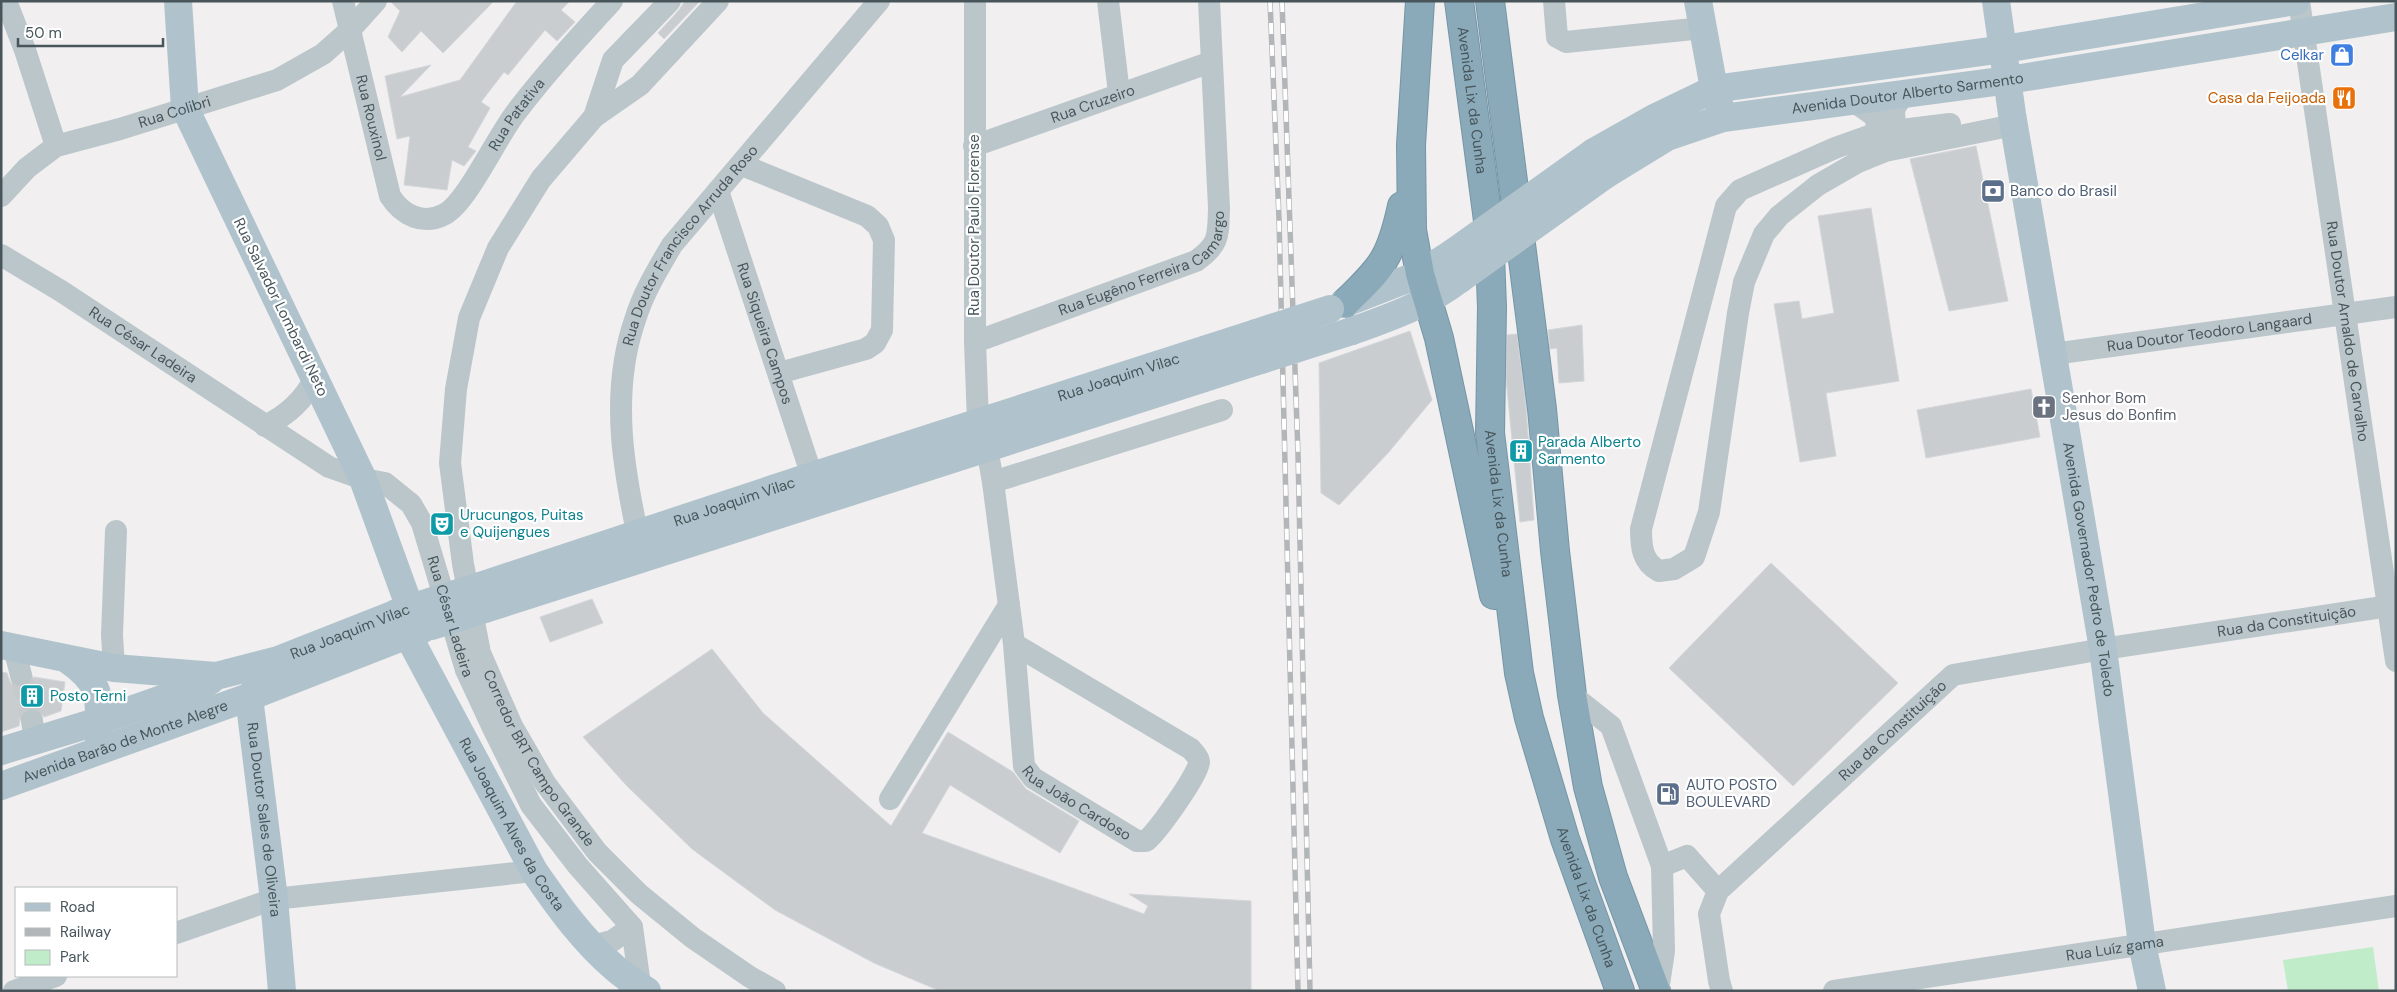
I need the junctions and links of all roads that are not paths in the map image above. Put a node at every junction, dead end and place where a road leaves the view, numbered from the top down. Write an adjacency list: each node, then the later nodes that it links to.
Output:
1 (6, 1): 36 (street)
2 (178, 1): 30 (main road, Rua Salvador Lombardi Neto)
3 (343, 1): 21 (street, Rua Rouxinol)
4 (376, 1): 21 (street, Rua Colibri)
5 (612, 1): 42 (street, Rua Patativa)
6 (670, 1): 31 (street, Corredor BRT Campo Grande)
7 (718, 1): 31 (street, Corredor BRT Campo Grande)
8 (879, 1): 39 (street, Rua Doutor Francisco Arruda Roso)
9 (975, 1): 37 (street, Rua Doutor Paulo Florense)
10 (1108, 1): 27 (street)
11 (1209, 1): 24 (street, Rua Eugêno Ferreira Camargo)
12 (1420, 1): 35 (highway)
13 (1459, 1): 74 (highway, Avenida Lix da Cunha)
14 (1490, 1): 77 (highway, Avenida Lix da Cunha)
15 (1554, 1): 20 (street)
16 (1698, 1): 20 (main road)
17 (1996, 1): 23 (main road, Avenida Governador Pedro de Toledo)
18 (2297, 1): 22 (street, Rua Doutor Arnaldo de Carvalho); 23 (main road, Avenida Doutor Alberto Sarmento)
19 (2396, 17): 22 (main road, Avenida Doutor Alberto Sarmento)
20 (1703, 28): 26 (main road)
21 (350, 30): 30 (street, Rua Colibri); 42 (street, Rua Rouxinol)
22 (2304, 32): 25 (main road, Avenida Doutor Alberto Sarmento); 50 (street, Rua Doutor Arnaldo de Carvalho)
23 (2004, 49): 25 (main road, Avenida Governador Pedro de Toledo); 26 (main road, Avenida Doutor Alberto Sarmento)
24 (1211, 62): 27 (street, Rua Cruzeiro); 51 (street, Rua Eugêno Ferreira Camargo)
25 (2009, 80): 28 (main road, Avenida Doutor Alberto Sarmento); 33 (main road, Avenida Governador Pedro de Toledo)
26 (1714, 89): 32 (main road); 38 (main road, Avenida Doutor Alberto Sarmento)
27 (1119, 93): 37 (street, Rua Cruzeiro)
28 (1903, 95): 29 (main road, Avenida Doutor Alberto Sarmento); 34 (street)
29 (1853, 101): 32 (main road, Avenida Doutor Alberto Sarmento); 34 (street)
30 (185, 108): 36 (street, Rua Colibri); 54 (main road, Rua Salvador Lombardi Neto)
31 (594, 117): 97 (street, Corredor BRT Campo Grande)
32 (1723, 118): 38 (main road, Avenida Doutor Alberto Sarmento)
33 (2013, 119): 34 (street); 52 (main road, Avenida Governador Pedro de Toledo)
34 (1886, 138): 34 (street)
35 (1411, 145): 45 (highway); 48 (highway)
36 (56, 146): 41 (street, Rua Colibri)
37 (974, 146): 51 (street, Rua Doutor Paulo Florense)
38 (1600, 163): 43 (main road, Avenida Doutor Alberto Sarmento, bridge); 46 (main road, Avenida Doutor Alberto Sarmento, bridge)
39 (742, 165): 40 (street, Rua Doutor Francisco Arruda Roso); 53 (street)
40 (718, 191): 53 (street, Rua Siqueira Campos); 63 (street, Rua Doutor Francisco Arruda Roso)
41 (1, 196)
42 (421, 218)
43 (1454, 252): 45 (main road, Rua Joaquim Vilac)
44 (1, 255): 57 (street, Rua César Ladeira)
45 (1420, 274): 47 (highway); 48 (main road, Rua Joaquim Vilac)
46 (1460, 279): 47 (main road, Rua Joaquim Vilac)
47 (1428, 300): 58 (main road, Rua Joaquim Vilac, bridge); 74 (highway)
48 (1338, 306): 56 (main road, Rua Joaquim Vilac, bridge)
49 (2396, 307): 50 (street, Rua Doutor Teodoro Langaard)
50 (2343, 315): 52 (street, Rua Doutor Teodoro Langaard); 65 (street, Rua Doutor Arnaldo de Carvalho)
51 (975, 342): 56 (street, Rua Doutor Paulo Florense)
52 (2052, 354): 69 (main road, Avenida Governador Pedro de Toledo)
53 (779, 373): 59 (street, Rua Siqueira Campos)
54 (315, 378): 57 (street); 60 (main road, Rua Salvador Lombardi Neto)
55 (1222, 410): 61 (street)
56 (978, 422): 58 (street, Rua Doutor Paulo Florense); 59 (main road, Rua Joaquim Vilac)
57 (265, 426): 60 (street, Rua César Ladeira)
58 (987, 448): 61 (street, Rua João Cardoso); 63 (main road, Rua Joaquim Vilac)
59 (812, 476): 63 (main road, Rua Joaquim Vilac)
60 (363, 479): 66 (main road, Rua Salvador Lombardi Neto); 89 (street, Rua César Ladeira)
61 (993, 482): 64 (street, Rua João Cardoso)
62 (116, 531): 73 (street)
63 (640, 546): 66 (main road, Rua Joaquim Vilac, bridge)
64 (1009, 605): 67 (street, Rua João Cardoso); 83 (street)
65 (2391, 605): 69 (street, Rua da Constituição); 72 (street, Rua Doutor Arnaldo de Carvalho)
66 (411, 620): 71 (main road, Rua Joaquim Vilac); 78 (main road, Rua Joaquim Vilac); 85 (main road, Rua Joaquim Alves da Costa)
67 (1014, 644): 67 (street, Rua João Cardoso)
68 (8, 646): 70 (main road, Rua Joaquim Vilac); 75 (street)
69 (2103, 648): 86 (street, Rua da Constituição); 91 (main road, Avenida Governador Pedro de Toledo)
70 (68, 660): 73 (main road, Rua Joaquim Vilac); 79 (main road)
71 (278, 660): 76 (main road, Rua Joaquim Vilac); 78 (main road)
72 (2396, 662)
73 (114, 668): 76 (main road, Rua Joaquim Vilac)
74 (1519, 673): 98 (highway, Avenida Lix da Cunha)
75 (22, 675)
76 (216, 676): 79 (main road, Avenida Barão de Monte Alegre)
77 (1572, 695): 84 (street); 99 (highway, Avenida Lix da Cunha)
78 (250, 697): 81 (main road, Avenida Barão de Monte Alegre); 87 (main road, Rua Doutor Sales de Oliveira)
79 (99, 721): 80 (main road, Avenida Barão de Monte Alegre); 81 (main road)
80 (1, 751)
81 (99, 751): 82 (main road, Avenida Barão de Monte Alegre)
82 (1, 786)
83 (890, 799)
84 (1662, 866): 86 (street); 99 (street)
85 (534, 871): 87 (street); 92 (main road, Rua Joaquim Alves da Costa)
86 (1718, 891): 100 (street, Rua da Constituição)
87 (274, 899): 90 (street); 96 (main road, Rua Doutor Sales de Oliveira)
88 (2396, 906): 91 (street, Rua Luíz gama)
89 (632, 927): 92 (street); 94 (street)
90 (178, 932)
91 (2142, 944): 101 (street, Rua Luíz gama); 102 (main road, Avenida Governador Pedro de Toledo)
92 (593, 946): 94 (main road, Rua Joaquim Alves da Costa)
93 (53, 977): 95 (street)
94 (639, 989)
95 (14, 991)
96 (282, 991)
97 (775, 991)
98 (1620, 991)
99 (1657, 991)
100 (1722, 991)
101 (1834, 991)
102 (2152, 991)

